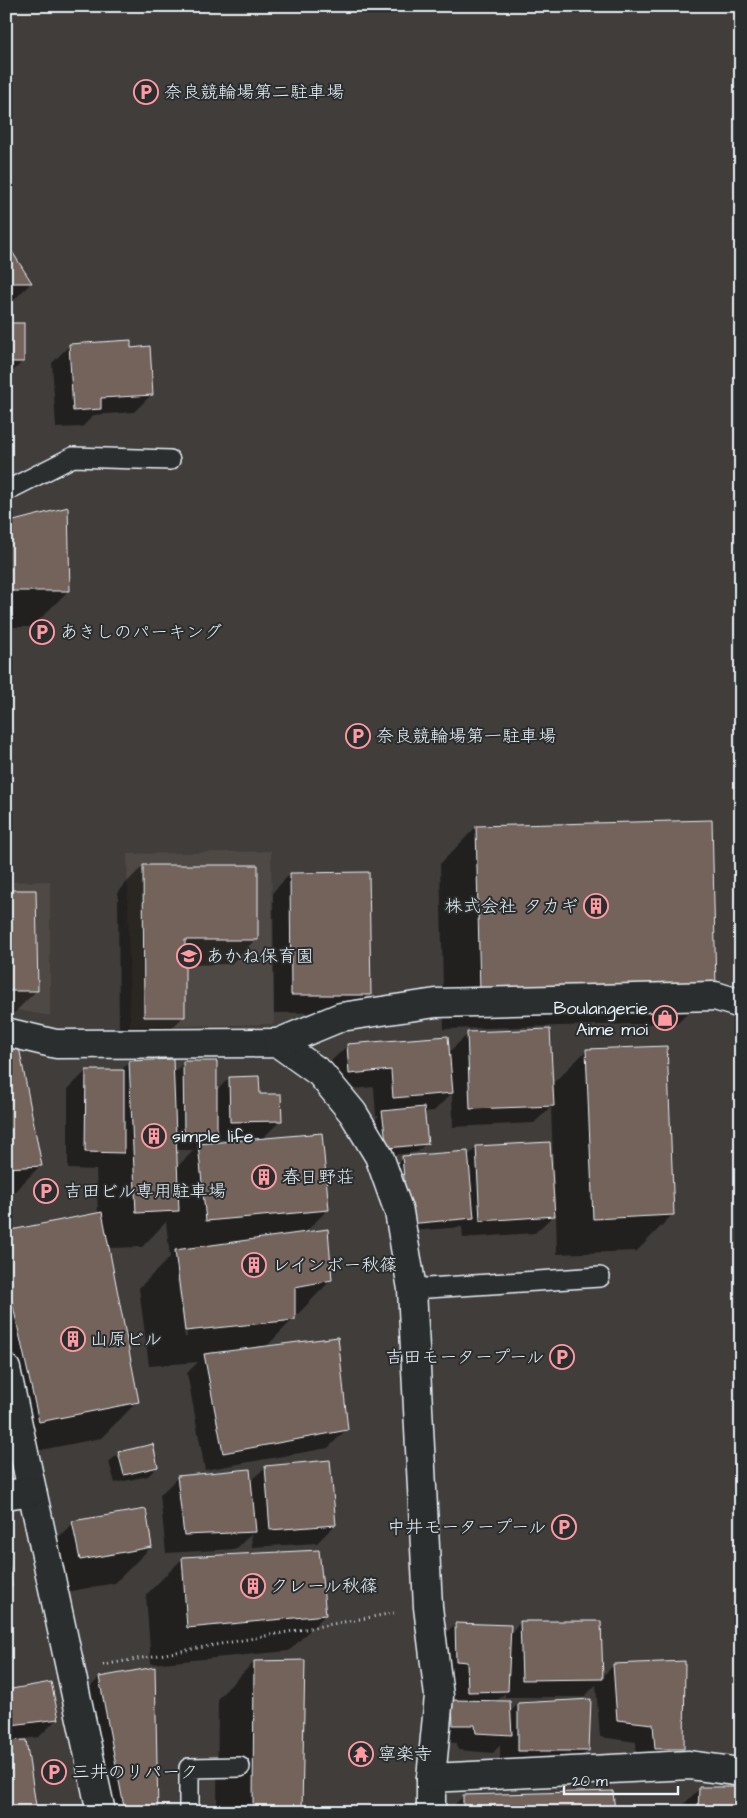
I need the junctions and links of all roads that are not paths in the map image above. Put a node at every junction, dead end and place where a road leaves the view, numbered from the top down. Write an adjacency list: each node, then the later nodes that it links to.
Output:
1 (170, 460): 2 (lane)
2 (6, 491)
3 (741, 1004): 5 (street)
4 (6, 1032): 5 (street)
5 (278, 1043): 7 (street)
6 (600, 1277): 7 (lane)
7 (412, 1288): 12 (street)
8 (6, 1369): 9 (street)
9 (19, 1493): 13 (street)
10 (240, 1767): 14 (lane)
11 (741, 1772): 12 (street)
12 (431, 1778): 15 (street)
13 (101, 1812)
14 (189, 1812)
15 (431, 1812)

